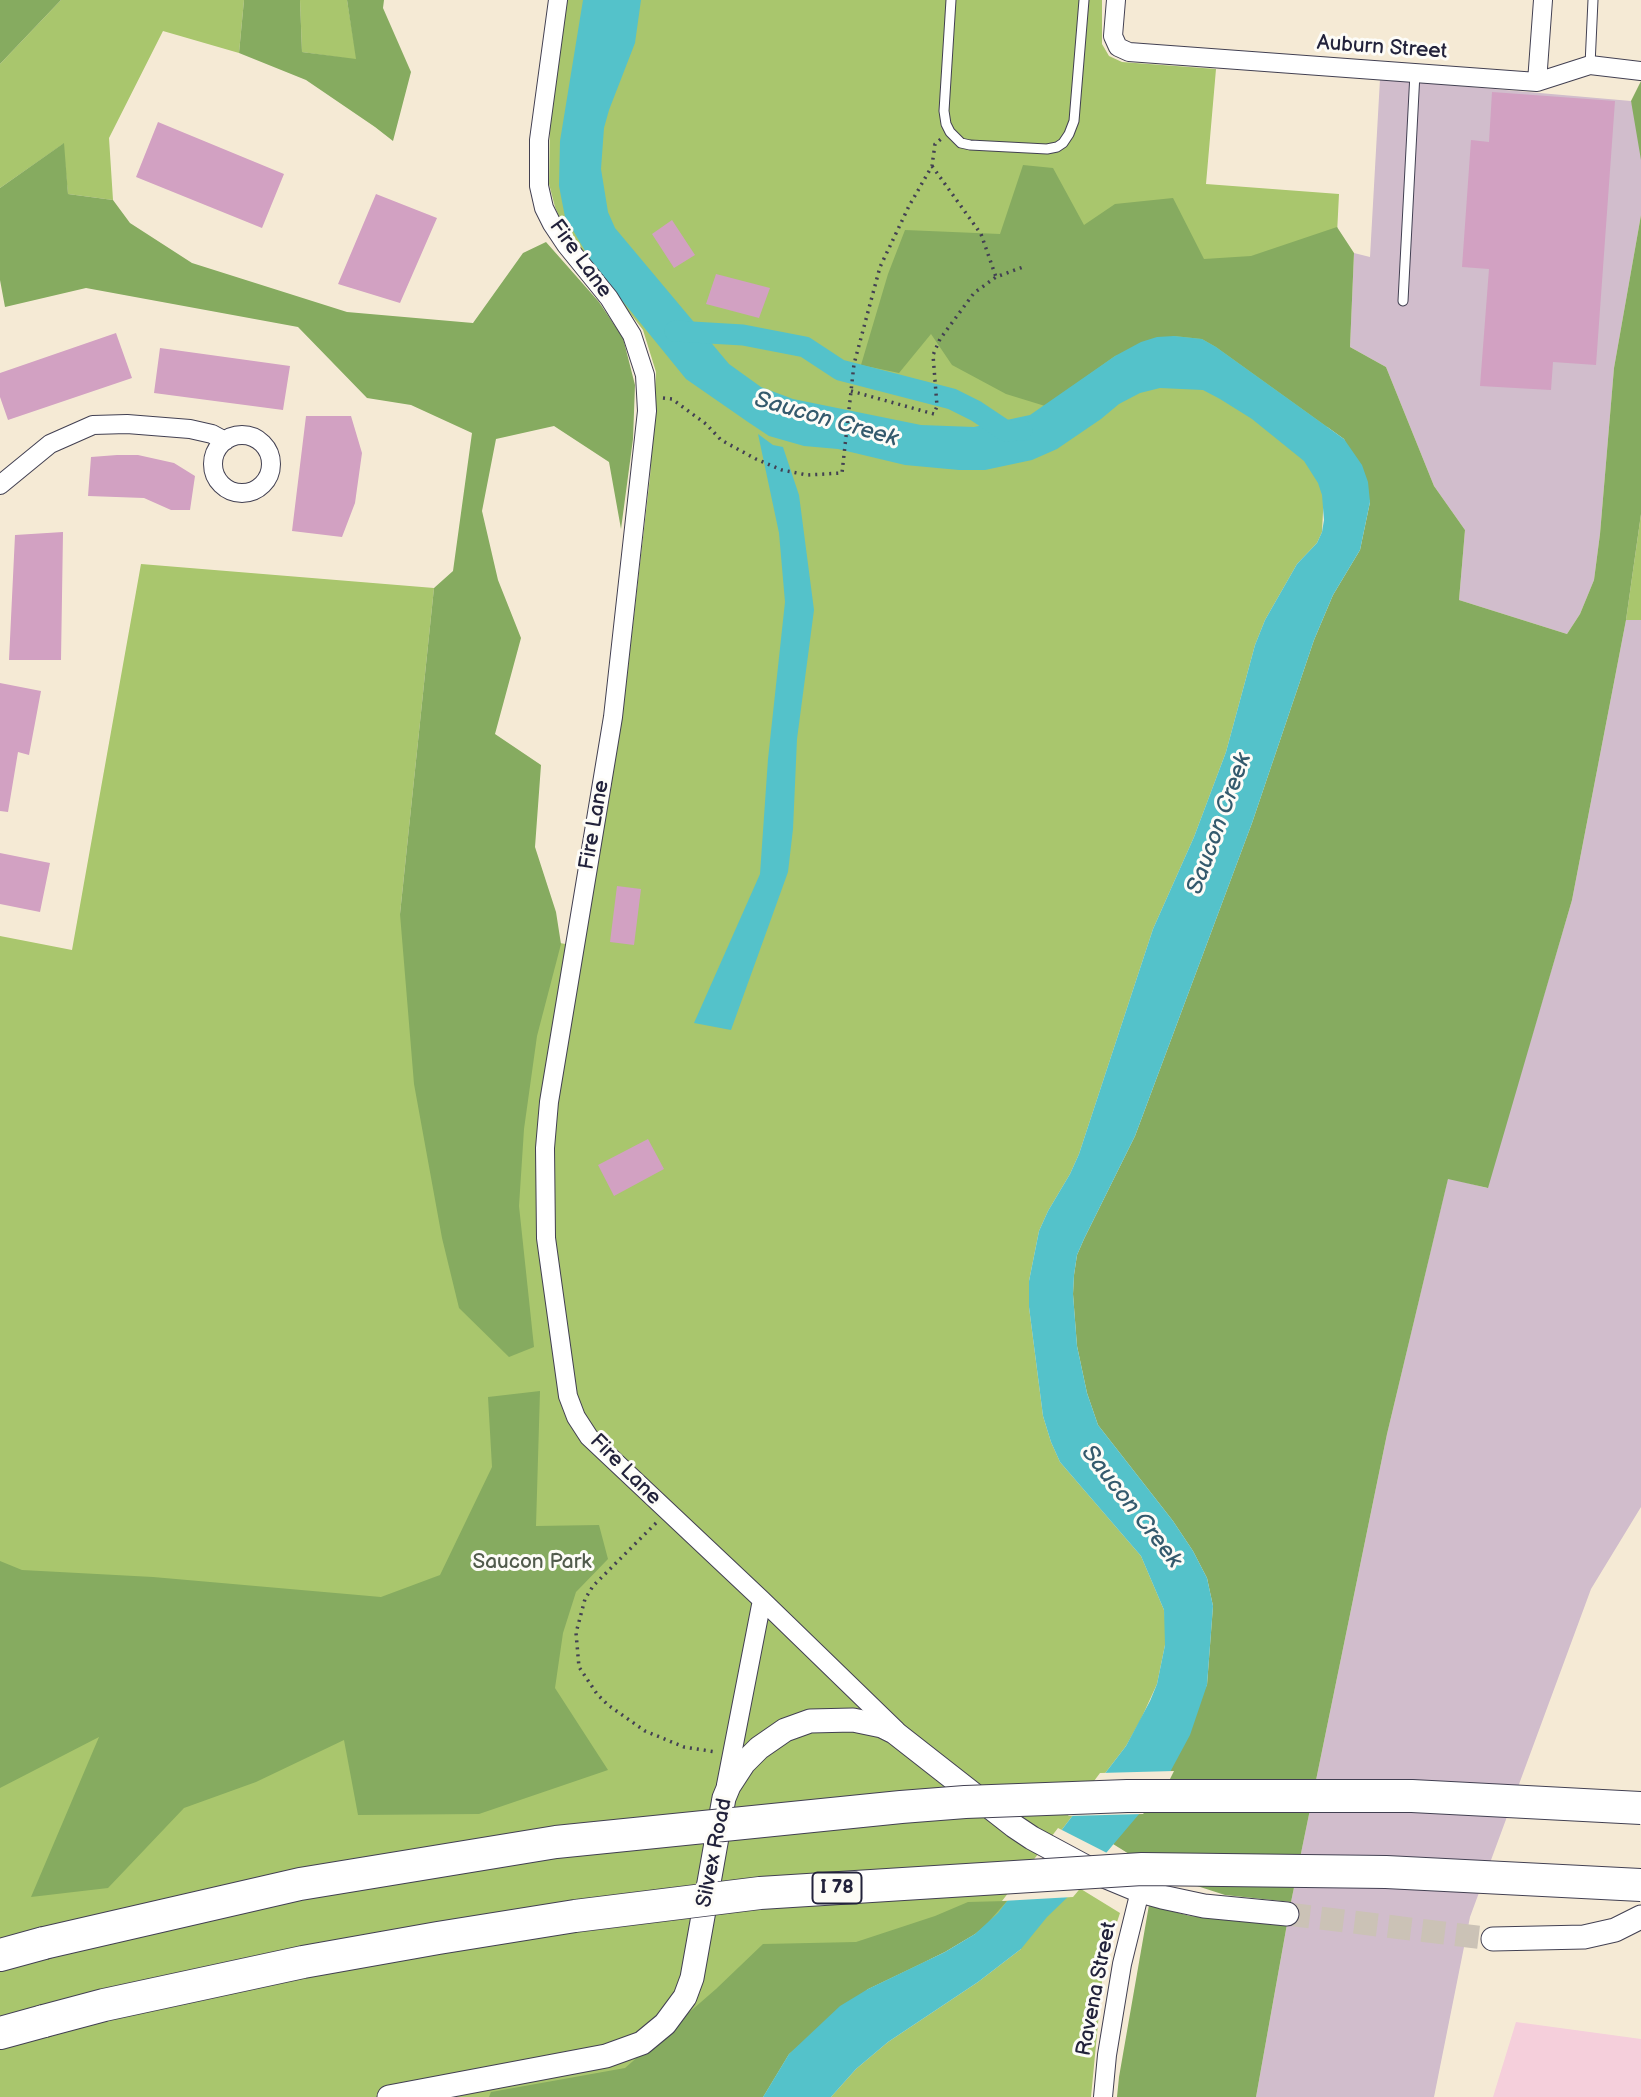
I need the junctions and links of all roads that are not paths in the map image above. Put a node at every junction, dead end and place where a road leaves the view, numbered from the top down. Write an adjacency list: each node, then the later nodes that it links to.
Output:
1 (558, 0): 14 (street, Fire Lane)
2 (951, 0): 3 (lane)
3 (1084, 0)
4 (1116, 0): 9 (street, Auburn Street)
5 (1543, 0): 10 (street)
6 (1593, 0): 7 (lane)
7 (1590, 65): 8 (street, Auburn Street); 10 (street, Auburn Street)
8 (1641, 71)
9 (1415, 73): 10 (street, Auburn Street); 11 (lane)
10 (1537, 82)
11 (1403, 301)
12 (225, 442): 13 (street)
13 (0, 485)
14 (762, 1600): 15 (street, Fire Lane); 16 (street)
15 (907, 1741): 16 (street, Silvex Road); 19 (street, Silvex Road)
16 (724, 1798): 25 (street, Silvex Road)
17 (1641, 1808): 23 (highway, bridge)
18 (1641, 1885): 24 (highway, I 78, bridge)
19 (1140, 1891): 20 (street); 26 (street, Ravena Street)
20 (1287, 1914)
21 (1641, 1917): 22 (street)
22 (1493, 1939)
23 (0, 1955)
24 (0, 2033)
25 (389, 2097)
26 (1103, 2097)

